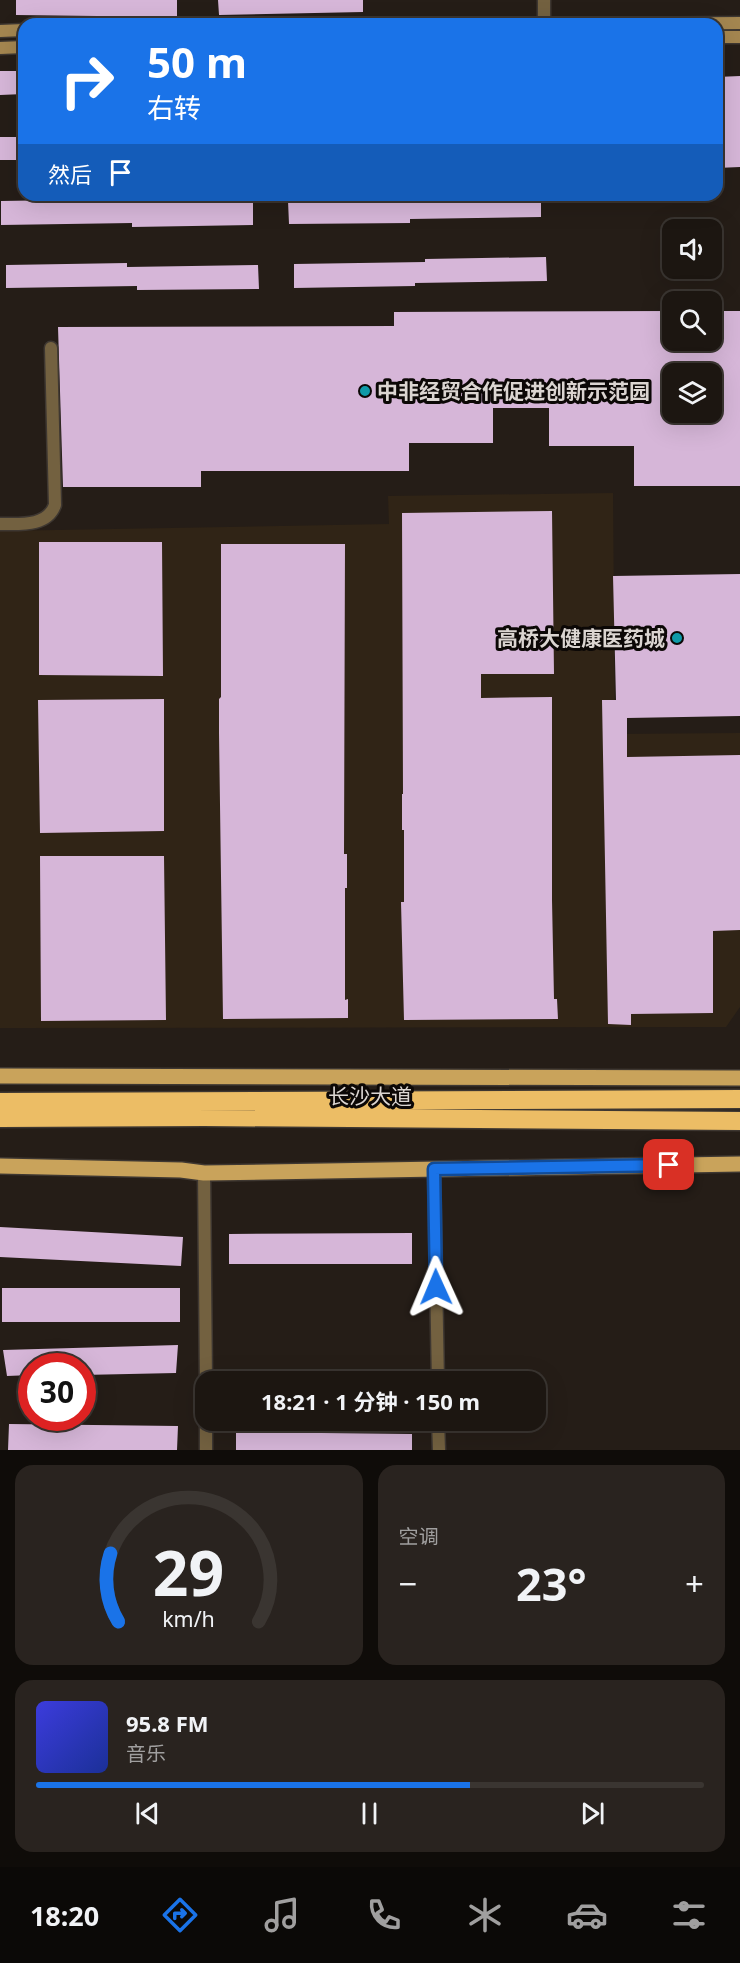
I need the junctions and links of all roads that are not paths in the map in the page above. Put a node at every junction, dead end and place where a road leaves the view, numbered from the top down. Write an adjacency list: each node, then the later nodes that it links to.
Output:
1 (543, 0): 2 (street)
2 (544, 18)
3 (723, 23): 4 (street)
4 (740, 23)
5 (18, 30): 6 (street)
6 (0, 31)
7 (723, 37): 8 (street)
8 (740, 37)
9 (18, 47): 10 (street)
10 (0, 48)
11 (51, 348): 12 (street)
12 (0, 524)
13 (0, 1076): 14 (main road)
14 (740, 1078)
15 (740, 1099): 16 (highway, 长沙大道)
16 (0, 1102)
17 (0, 1118): 18 (highway, 长沙大道)
18 (740, 1120)
19 (740, 1164): 21 (main road)
20 (0, 1166): 22 (main road)
21 (434, 1169): 22 (main road); 24 (street)
22 (204, 1173): 23 (street)
23 (206, 1371)
24 (438, 1371)
25 (206, 1431): 27 (street)
26 (438, 1431): 28 (street)
27 (206, 1450)
28 (439, 1450)

